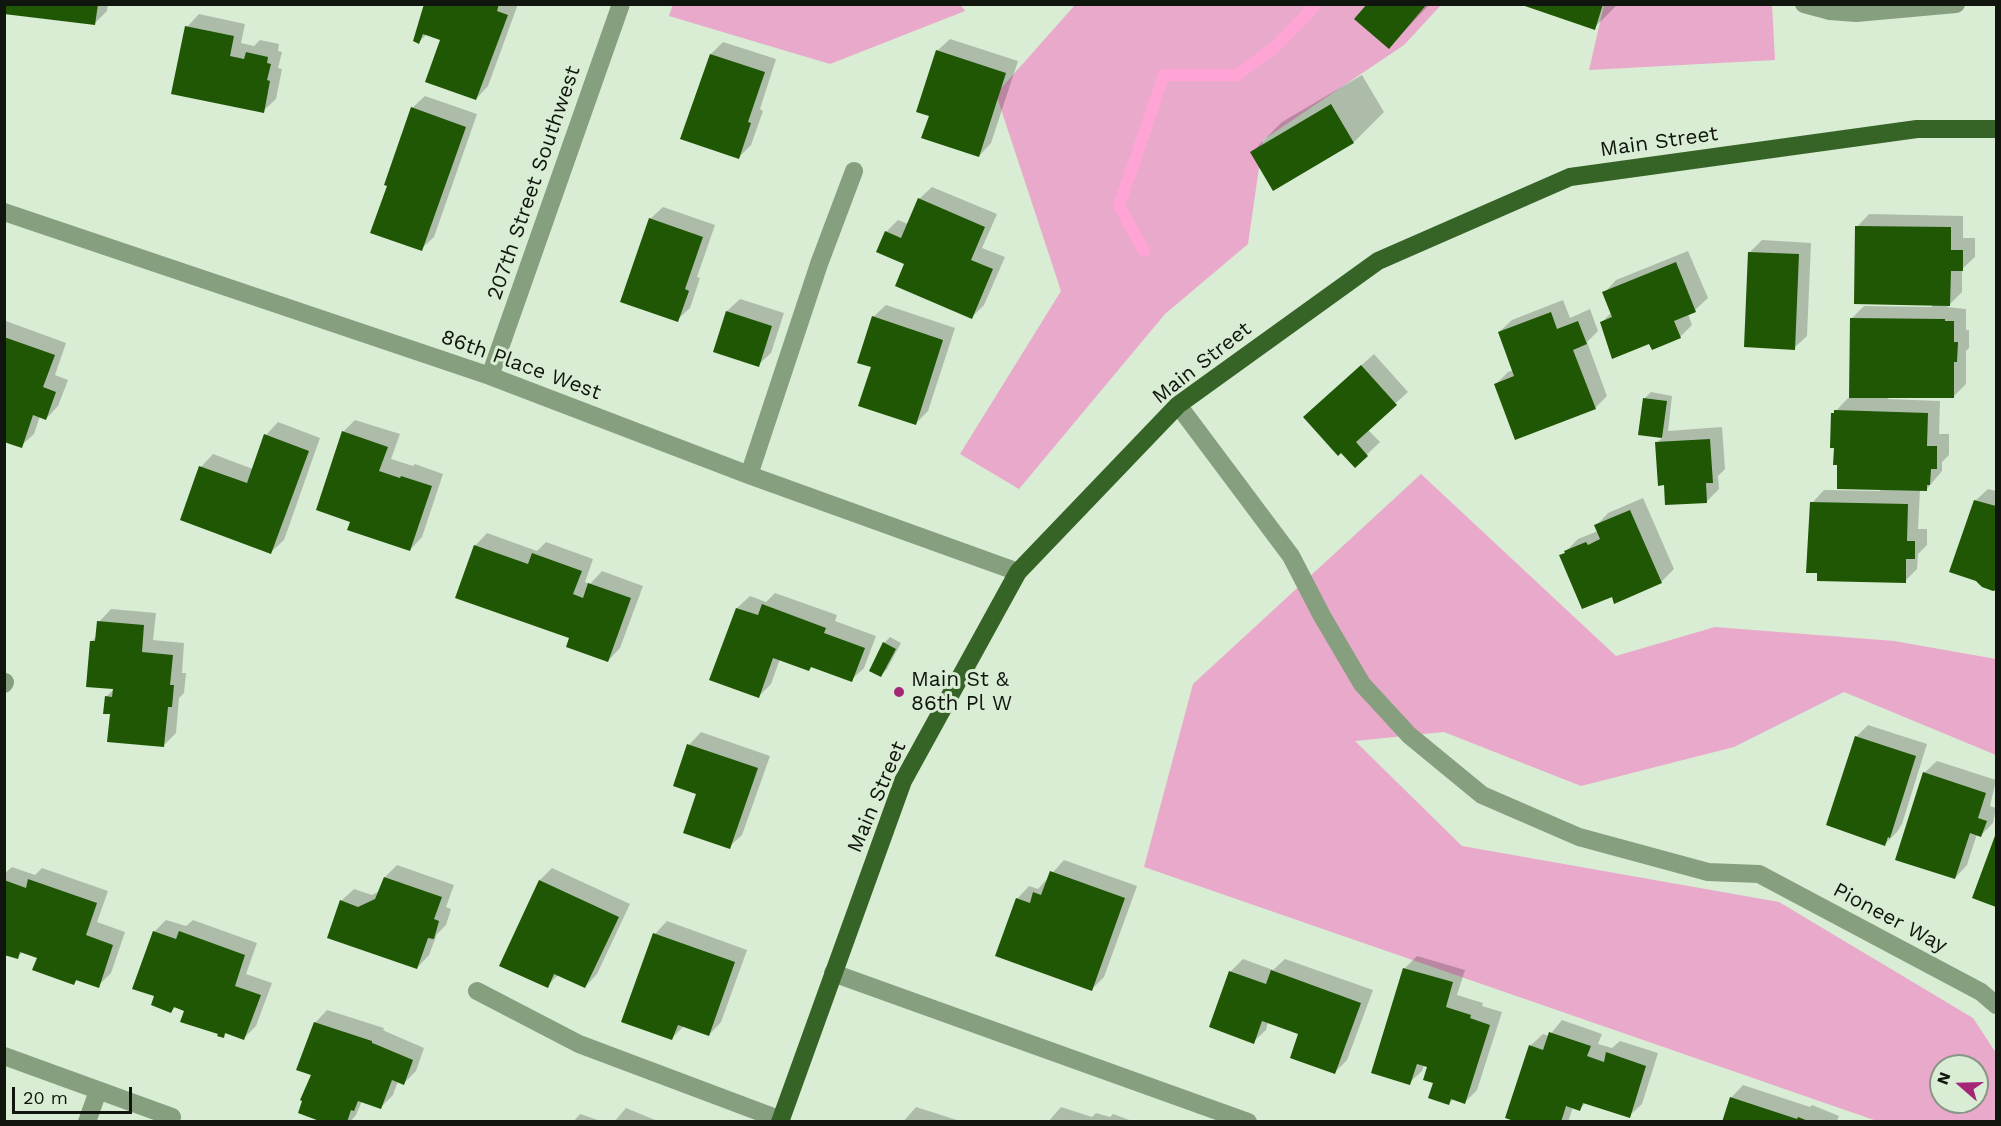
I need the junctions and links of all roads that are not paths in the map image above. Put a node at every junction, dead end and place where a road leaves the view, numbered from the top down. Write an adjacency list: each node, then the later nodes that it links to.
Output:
1 (621, 4): 7 (street, 207th Street Southwest)
2 (1804, 4): 3 (street)
3 (1956, 4)
4 (1996, 129): 8 (main road, Main Street)
5 (854, 171): 9 (street)
6 (4, 212): 7 (street, 86th Place West)
7 (489, 376): 9 (street, 86th Place West)
8 (1178, 405): 10 (main road, Main Street); 13 (street, Pioneer Way)
9 (749, 475): 10 (street, 86th Place West)
10 (1018, 572): 11 (main road, Main Street)
11 (833, 973): 17 (main road, Main Street); 19 (street)
12 (477, 991): 17 (street)
13 (1996, 1005)
14 (4, 1056): 15 (street)
15 (98, 1091): 16 (street); 18 (street)
16 (172, 1118)
17 (780, 1121)
18 (87, 1122)
19 (1248, 1122)

